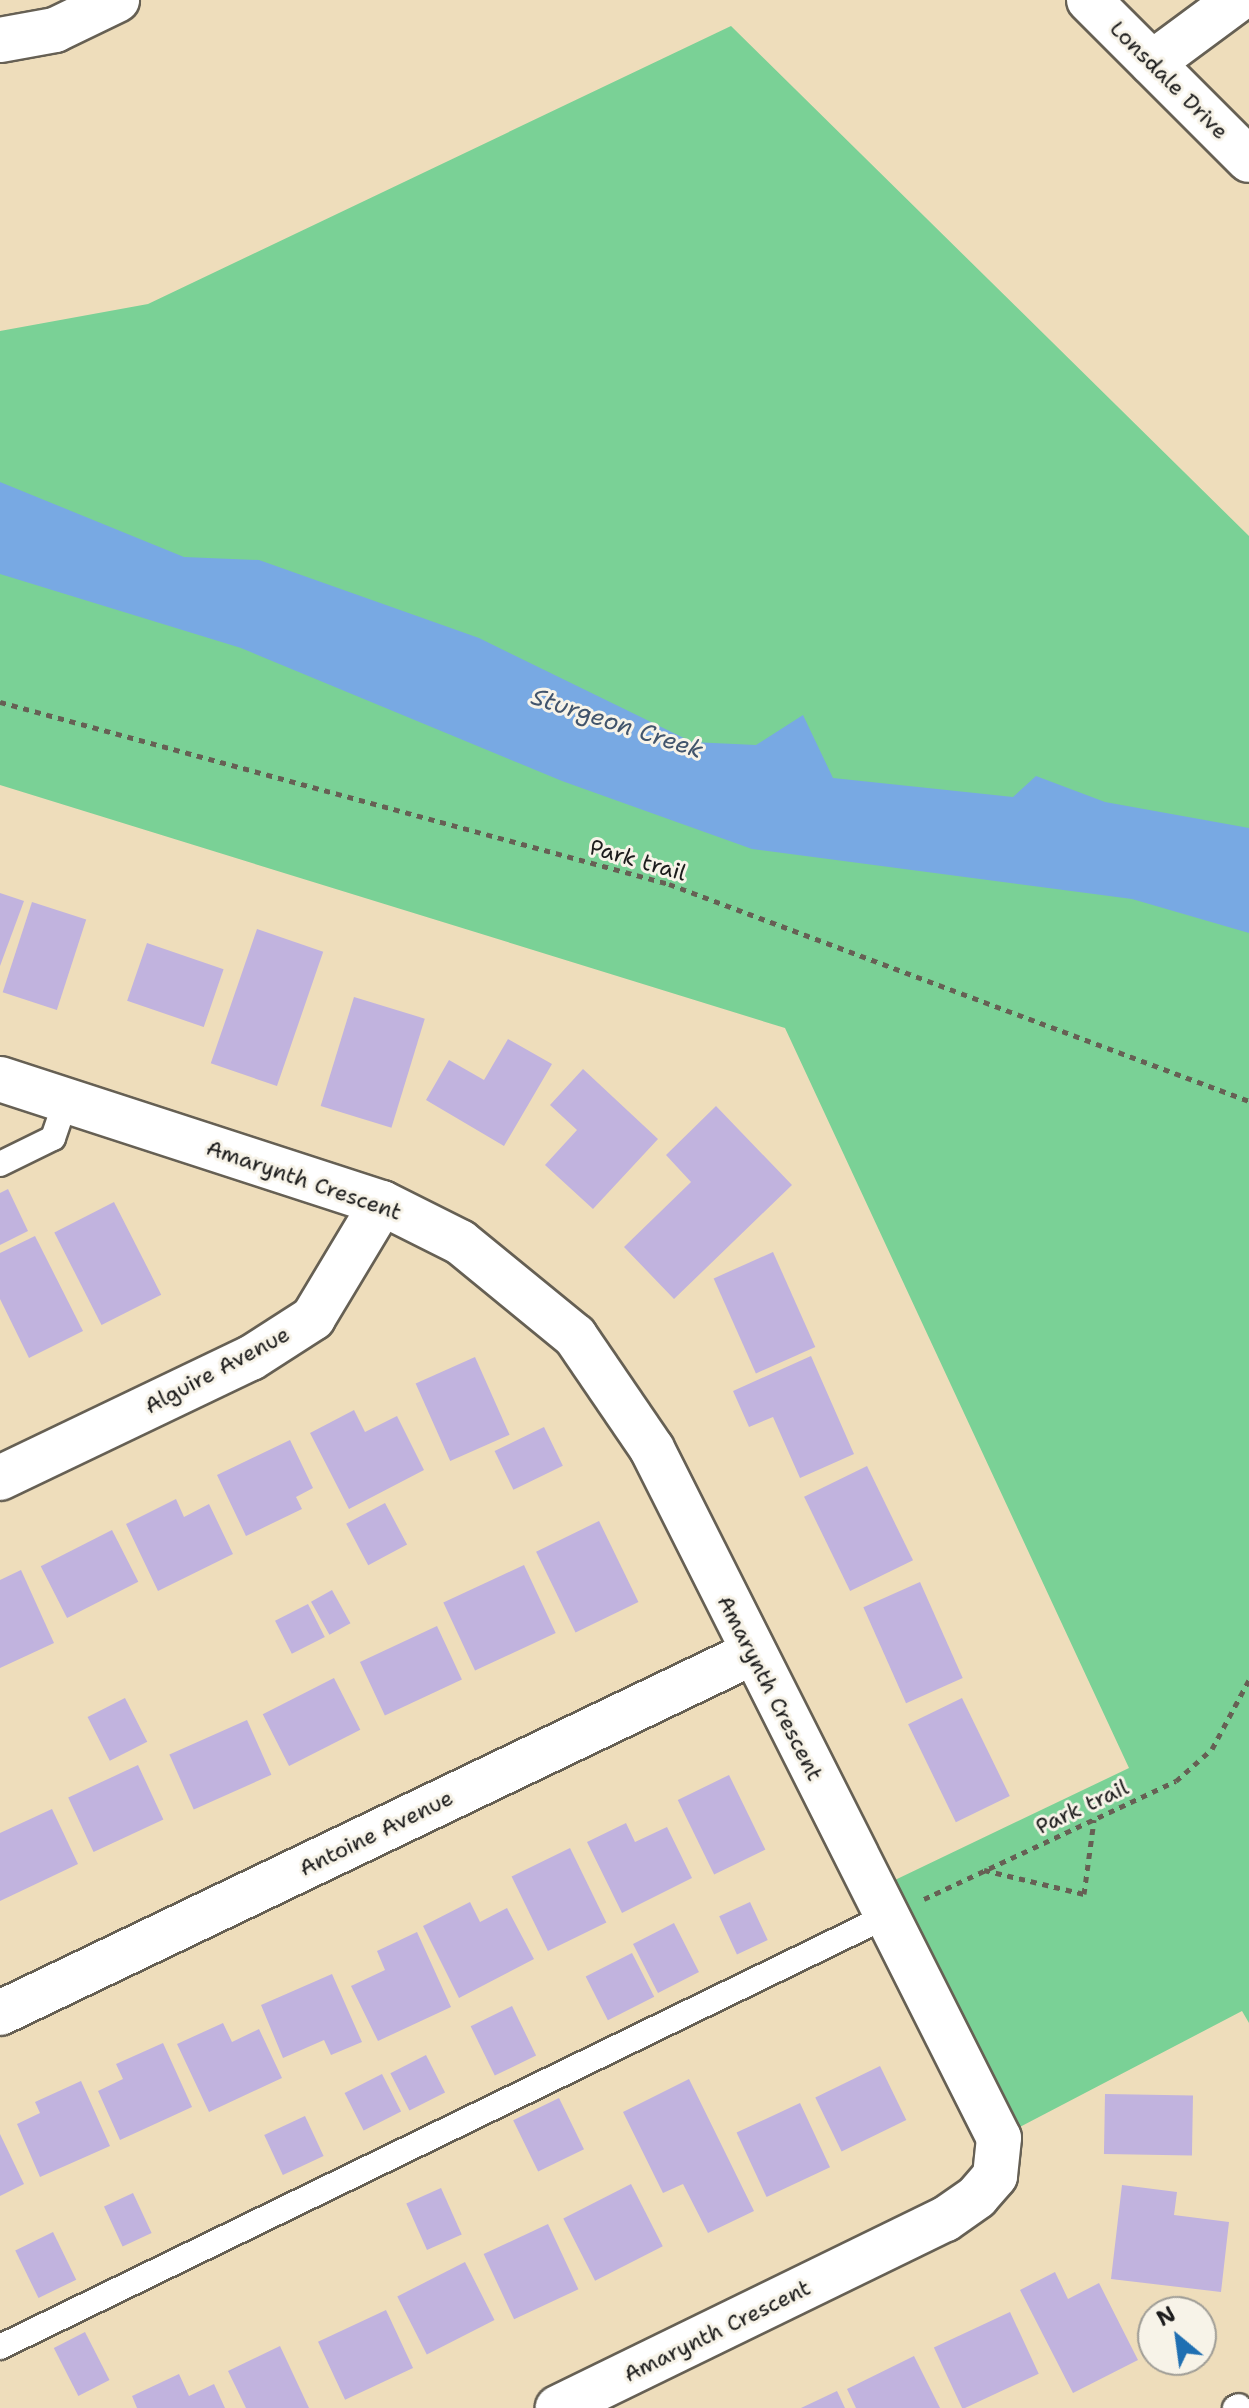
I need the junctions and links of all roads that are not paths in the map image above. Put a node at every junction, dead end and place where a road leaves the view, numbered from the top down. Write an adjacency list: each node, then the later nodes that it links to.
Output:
1 (117, 0): 4 (street)
2 (1089, 0): 5 (street, Lonsdale Drive)
3 (1237, 0): 5 (street)
4 (0, 40)
5 (1152, 63): 6 (street, Lonsdale Drive)
6 (1249, 160)
7 (0, 1079): 8 (street, Amarynth Crescent)
8 (66, 1100): 9 (lane); 10 (street, Amarynth Crescent)
9 (0, 1164)
10 (382, 1203): 11 (street, Alguire Avenue); 12 (street, Amarynth Crescent)
11 (0, 1478)
12 (752, 1653): 13 (street, Amarynth Crescent); 14 (street, Antoine Avenue)
13 (887, 1916): 15 (lane); 16 (street, Amarynth Crescent)
14 (0, 2013)
15 (0, 2347)
16 (558, 2408)

